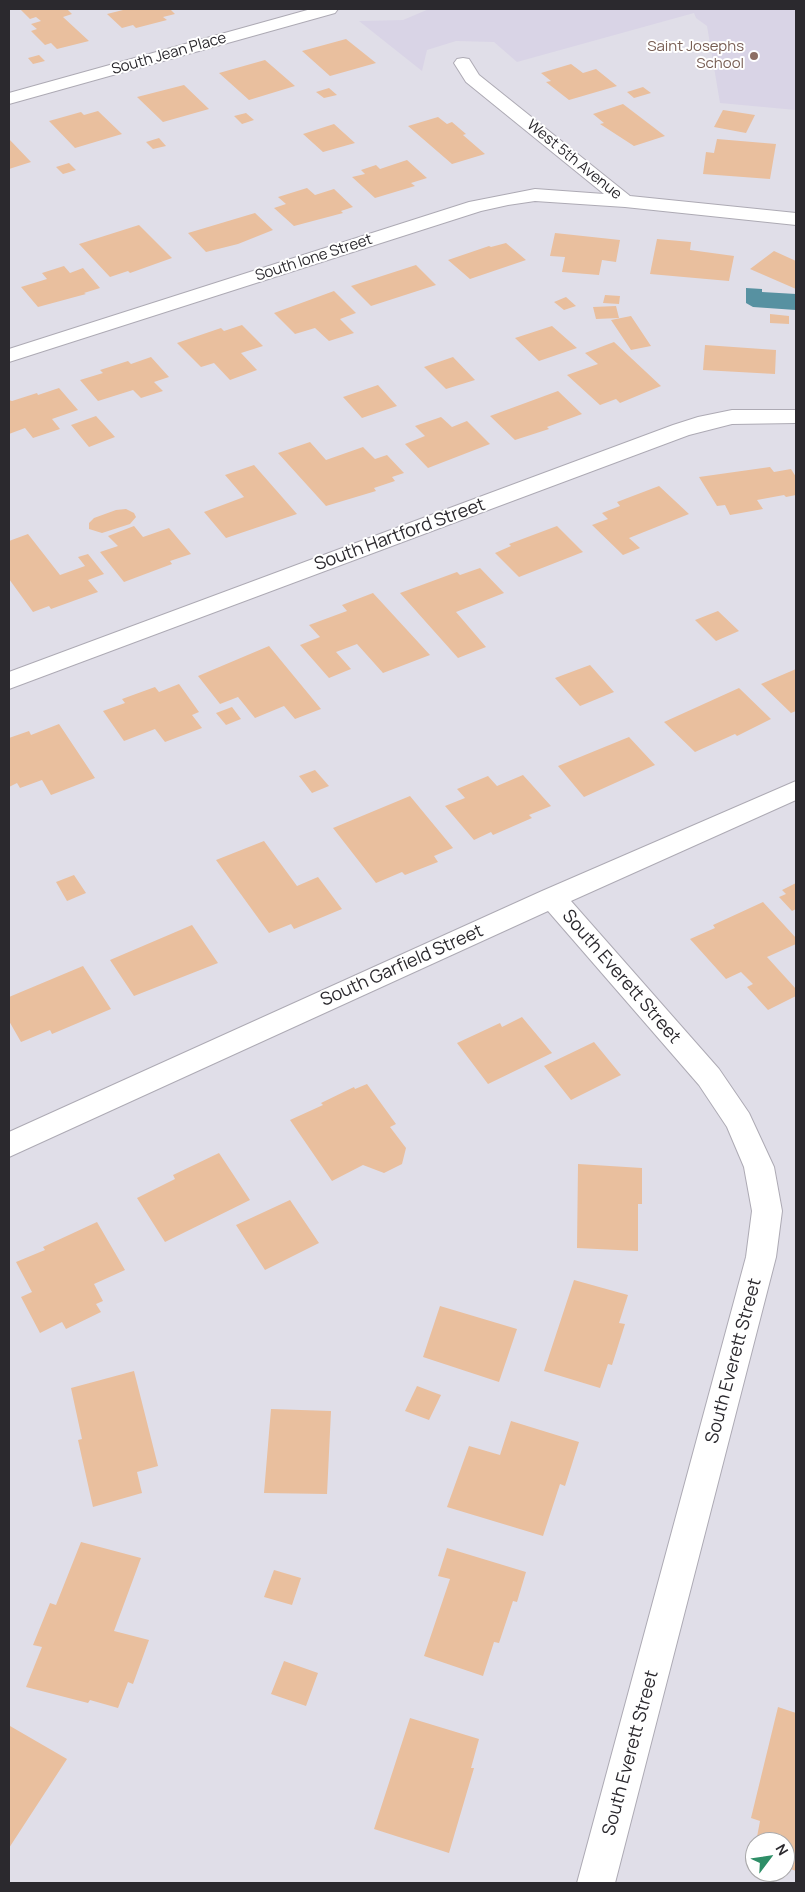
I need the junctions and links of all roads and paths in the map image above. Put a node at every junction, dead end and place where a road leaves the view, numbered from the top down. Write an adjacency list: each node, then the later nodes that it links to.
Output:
1 (329, 9): 3 (street, South Jean Place)
2 (463, 63): 4 (street, West 5th Avenue)
3 (9, 99)
4 (625, 201): 5 (street, West 5th Avenue); 6 (street, South Ione Street)
5 (796, 219)
6 (9, 356)
7 (796, 417): 8 (street, South Hartford Street)
8 (9, 681)
9 (796, 790): 10 (street, South Garfield Street)
10 (552, 898): 11 (street, South Garfield Street); 12 (street, South Everett Street)
11 (9, 1145)
12 (596, 1883)

